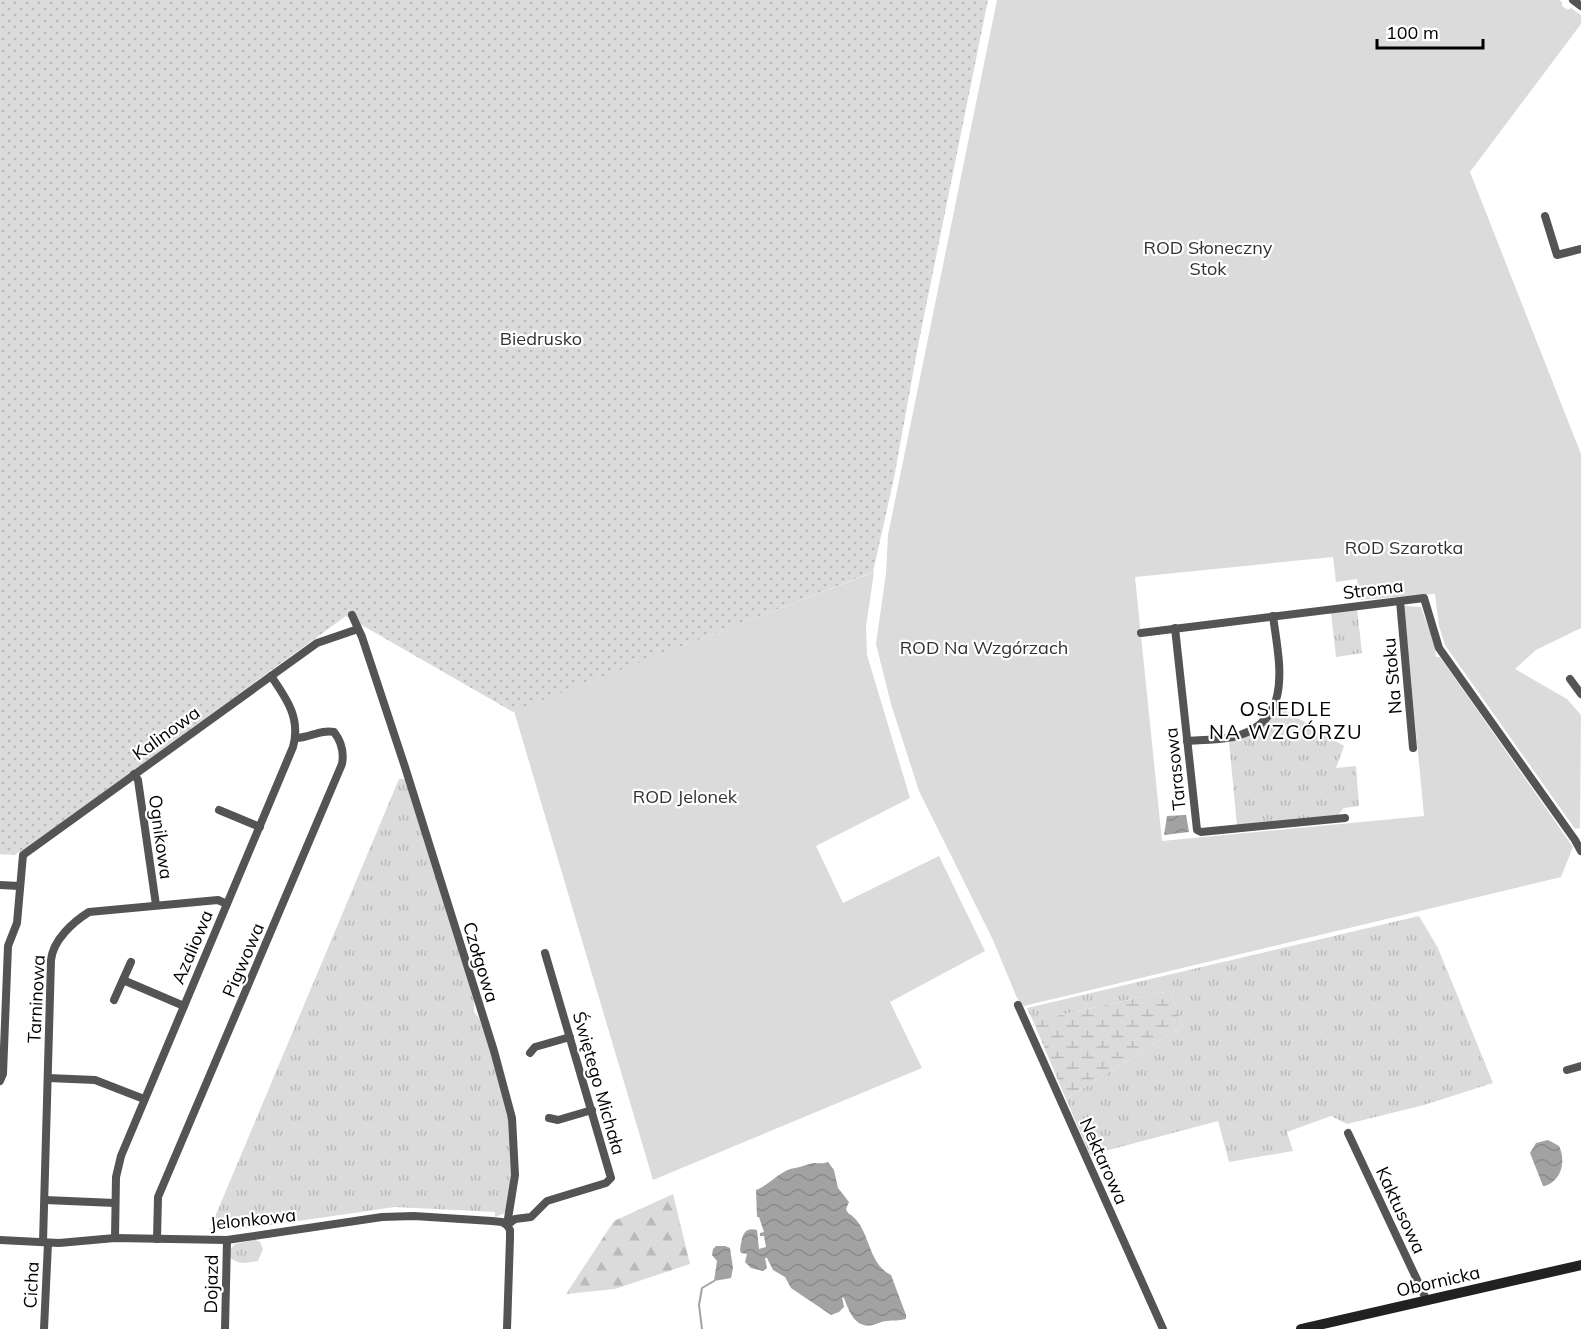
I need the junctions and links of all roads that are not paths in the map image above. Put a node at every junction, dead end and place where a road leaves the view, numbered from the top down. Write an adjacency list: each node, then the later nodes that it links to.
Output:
1 (1573, 0): 2 (street)
2 (1581, 6)
3 (1545, 216): 4 (street)
4 (1581, 249)
5 (1400, 601): 7 (street, Stroma); 16 (street, Na Stoku); 21 (street, Stroma)
6 (352, 615): 9 (street, Czołgowa)
7 (1273, 616): 8 (street, Stroma); 15 (street)
8 (1175, 628): 10 (street, Stroma); 15 (street, Tarasowa)
9 (358, 629): 11 (street, Kalinowa); 44 (street, Czołgowa)
10 (1141, 633)
11 (271, 676): 14 (street); 17 (street, Kalinowa)
12 (1570, 679): 13 (street)
13 (1581, 694)
14 (296, 738): 20 (street, Azaliowa); 46 (street, Pigwowa)
15 (1187, 741): 19 (street, Tarasowa)
16 (1413, 748)
17 (134, 774): 23 (street, Kalinowa); 25 (street, Ognikowa)
18 (219, 810): 20 (street)
19 (1345, 818)
20 (260, 827): 24 (street, Azaliowa)
21 (1580, 847)
22 (0, 885): 23 (street)
23 (19, 886): 37 (street, Kalinowa)
24 (227, 904): 25 (street, Tarninowa); 31 (street, Azaliowa)
25 (156, 905): 36 (street, Tarninowa)
26 (545, 953): 32 (street, Świętego Michała)
27 (130, 962): 28 (street)
28 (123, 980): 29 (street); 31 (street)
29 (114, 1000)
30 (1018, 1005): 55 (street, Nektarowa)
31 (184, 1006): 38 (street, Azaliowa)
32 (570, 1037): 33 (street); 39 (street, Świętego Michała)
33 (530, 1053)
34 (1581, 1066): 35 (street)
35 (1567, 1070)
36 (48, 1078): 38 (street); 42 (street, Tarninowa)
37 (0, 1081)
38 (144, 1099): 43 (street, Azaliowa)
39 (592, 1110): 40 (street); 44 (street, Świętego Michała)
40 (549, 1118)
41 (1348, 1133): 51 (street, Kaktusowa)
42 (45, 1200): 43 (street); 49 (street, Tarninowa)
43 (115, 1203): 45 (street, Azaliowa)
44 (507, 1225): 48 (street, Jelonkowa); 54 (street, Czołgowa)
45 (115, 1238): 46 (street, Jelonkowa); 49 (street, Jelonkowa)
46 (157, 1239): 48 (street, Jelonkowa)
47 (0, 1240): 49 (street, Jelonkowa)
48 (227, 1240): 53 (street, Dojazd)
49 (45, 1243): 52 (street, Cicha)
50 (1581, 1265): 51 (main road, Obornicka)
51 (1426, 1301): 56 (main road, Obornicka)
52 (44, 1329)
53 (225, 1329)
54 (507, 1329)
55 (1163, 1329)
56 (1302, 1329)

